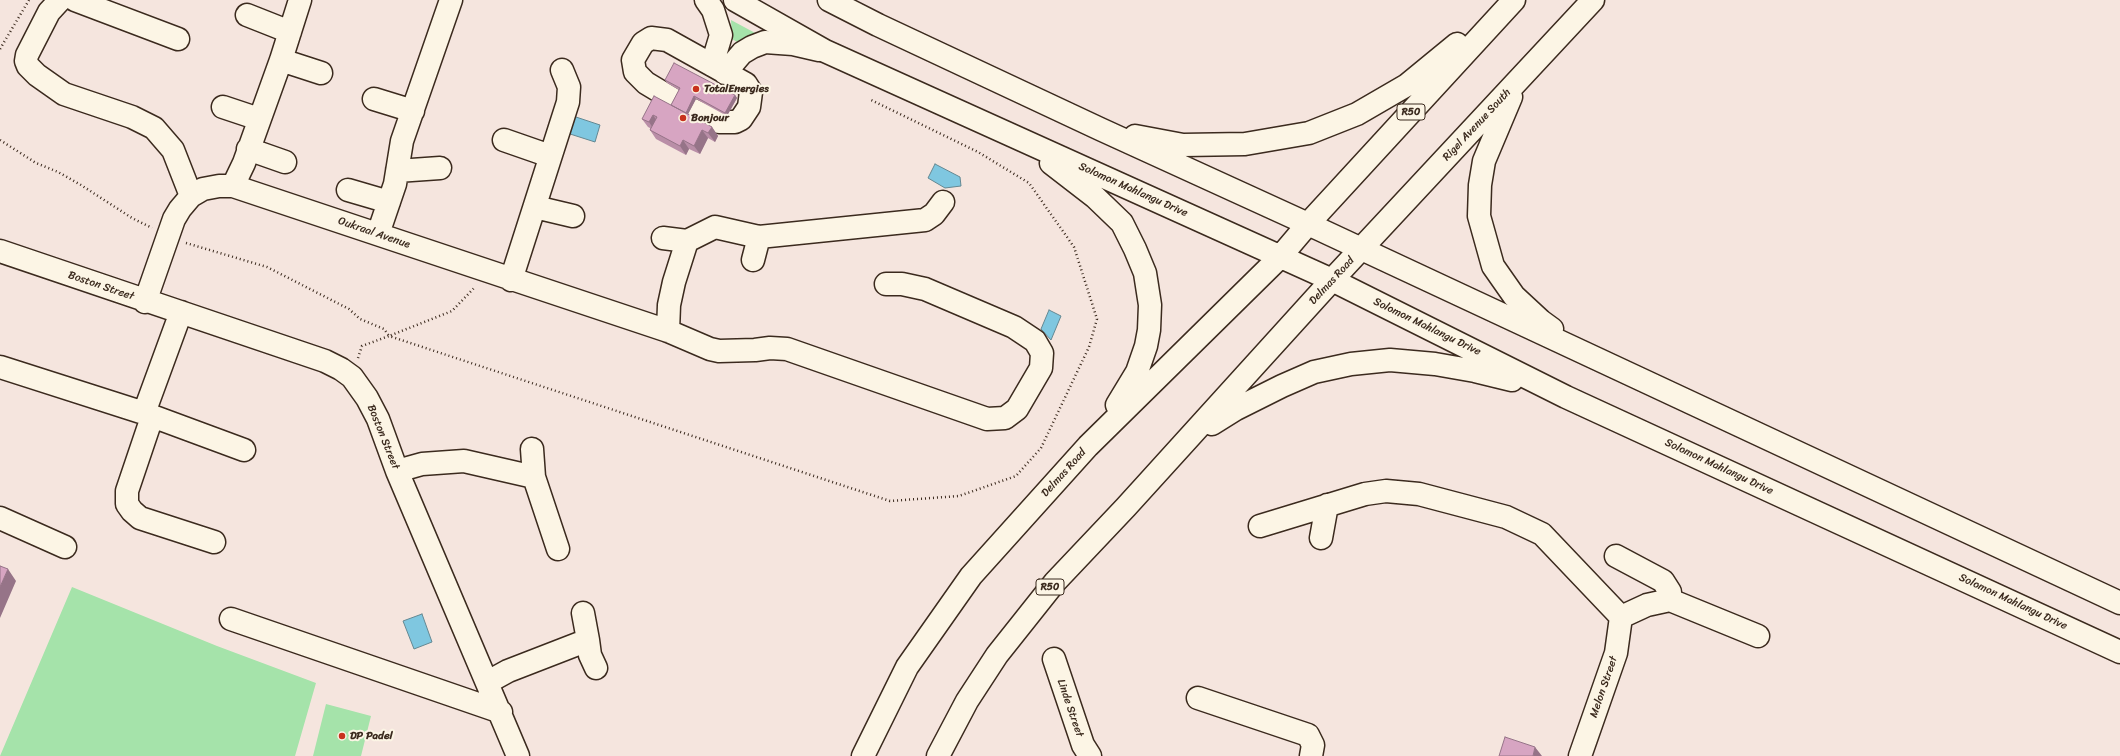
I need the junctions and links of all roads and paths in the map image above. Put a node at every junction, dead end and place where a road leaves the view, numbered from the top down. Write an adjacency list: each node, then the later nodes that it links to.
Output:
1 (29, 0): 15 (path)
2 (60, 0): 37 (main road)
3 (75, 0): 14 (main road)
4 (300, 0): 13 (main road)
5 (451, 0): 24 (main road)
6 (706, 0): 18 (main road)
7 (735, 0): 16 (main road, Solomon Mahlangu Drive)
8 (829, 0): 26 (main road)
9 (1506, 0): 26 (main road)
10 (1514, 0): 42 (main road, R50)
11 (1593, 0): 21 (main road, Rigel Avenue South / R50)
12 (247, 15): 13 (main road)
13 (290, 32): 17 (main road)
14 (178, 39)
15 (0, 49)
16 (824, 51): 18 (main road); 29 (main road, Solomon Mahlangu Drive)
17 (281, 60): 20 (main road); 25 (main road)
18 (719, 69): 18 (main road)
19 (562, 70): 31 (main road)
20 (321, 73)
21 (1520, 78): 48 (main road, Rigel Avenue South / R50); 59 (main road)
22 (374, 98): 24 (main road)
23 (223, 106): 25 (main road)
24 (413, 111): 34 (main road)
25 (259, 119): 30 (main road)
26 (1100, 129): 42 (main road)
27 (0, 140): 45 (path)
28 (504, 140): 31 (main road)
29 (1020, 140): 50 (main road, Solomon Mahlangu Drive); 64 (main road)
30 (248, 149): 32 (main road); 35 (main road)
31 (550, 156): 40 (main road)
32 (285, 162)
33 (440, 168): 34 (main road)
34 (397, 171): 38 (main road)
35 (233, 186): 37 (main road, Oukraal Avenue); 44 (main road, Oukraal Avenue)
36 (348, 190): 38 (main road)
37 (191, 196): 45 (main road, Oukraal Avenue)
38 (389, 202): 44 (main road)
39 (943, 202): 43 (main road)
40 (535, 207): 41 (main road); 53 (main road)
41 (573, 216)
42 (1308, 224): 48 (main road); 50 (main road, Delmas Road / R50)
43 (771, 231): 47 (main road); 51 (main road)
44 (378, 234): 52 (main road, Oukraal Avenue)
45 (169, 235): 52 (path); 56 (main road, Oukraal Avenue)
46 (663, 238): 47 (main road)
47 (687, 241): 58 (main road)
48 (1362, 249): 54 (main road, Delmas Road / R50); 59 (main road)
49 (0, 251): 56 (main road, Boston Street)
50 (1280, 257): 54 (main road, Solomon Mahlangu Drive); 64 (main road, Delmas Road / R50)
51 (753, 260)
52 (490, 273): 53 (main road, Oukraal Avenue)
53 (511, 280): 58 (main road, Oukraal Avenue)
54 (1332, 280): 61 (main road, Solomon Mahlangu Drive); 63 (main road, Delmas Road / R50)
55 (886, 284): 58 (main road, Oukraal Avenue)
56 (145, 302): 57 (main road, Boston Street)
57 (181, 312): 62 (main road); 67 (main road, Boston Street)
58 (668, 331)
59 (1601, 361): 78 (main road)
60 (0, 367): 62 (main road)
61 (1566, 397): 63 (main road); 84 (main road, Solomon Mahlangu Drive)
62 (148, 415): 66 (main road); 73 (main road)
63 (1189, 439): 92 (main road, Delmas Road / R50)
64 (1088, 446): 91 (main road, Delmas Road / R50)
65 (532, 449): 68 (main road)
66 (244, 450)
67 (397, 471): 68 (main road); 87 (main road, Boston Street)
68 (534, 477): 75 (main road)
69 (1327, 505): 71 (main road); 72 (main road); 80 (main road)
70 (0, 518): 74 (main road)
71 (1260, 526)
72 (1321, 538)
73 (214, 542)
74 (65, 547)
75 (558, 549)
76 (1616, 556): 77 (main road)
77 (1670, 600): 80 (main road); 82 (main road)
78 (2120, 603)
79 (584, 613): 83 (main road)
80 (1621, 617): 95 (main road, Melon Street)
81 (231, 619): 89 (main road)
82 (1758, 636)
83 (588, 640): 86 (main road); 87 (main road)
84 (2120, 652)
85 (1054, 659): 93 (main road, Linde Street)
86 (596, 668)
87 (488, 682): 89 (main road, Boston Street)
88 (1198, 698): 94 (main road)
89 (501, 712): 90 (main road, Boston Street)
90 (518, 756)
91 (863, 756)
92 (938, 756)
93 (1090, 756)
94 (1311, 756)
95 (1580, 756)

